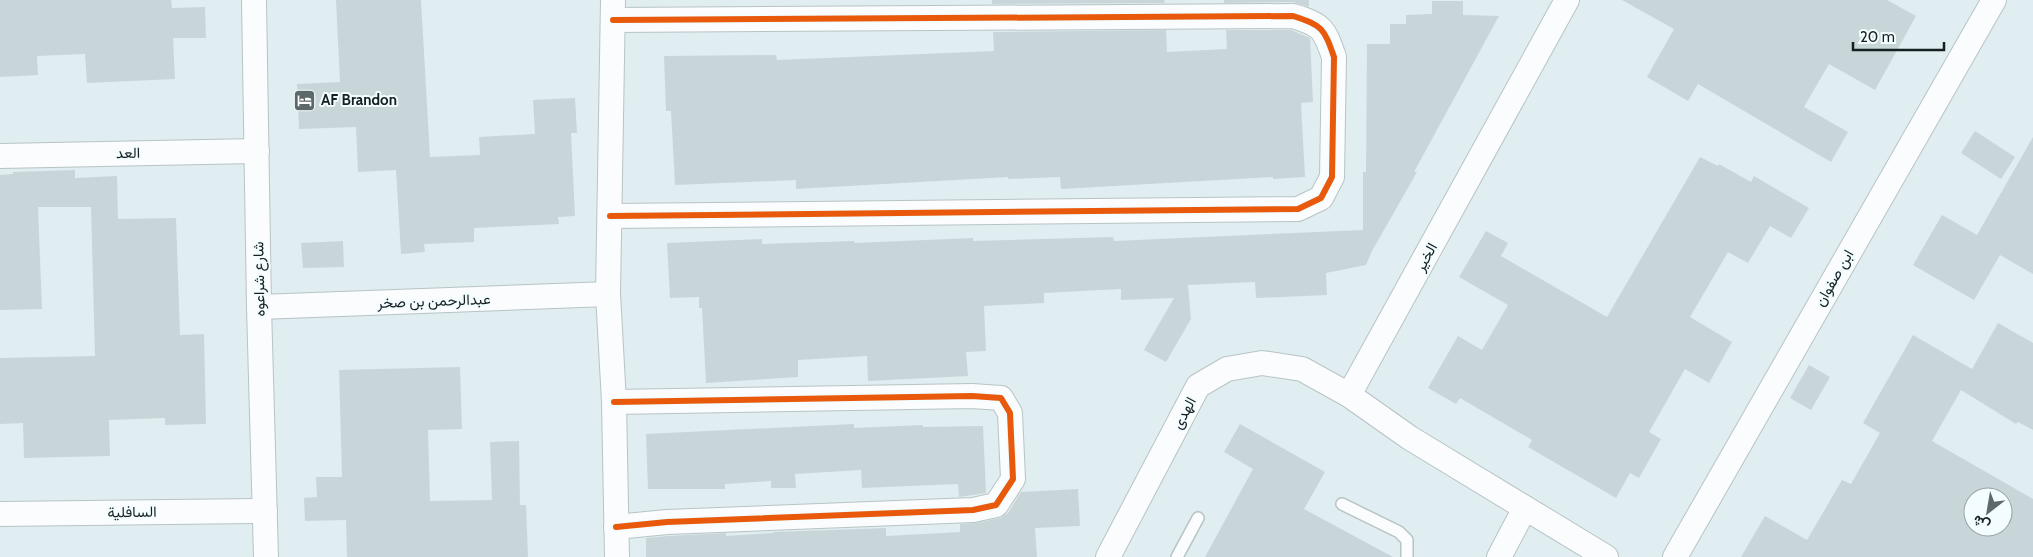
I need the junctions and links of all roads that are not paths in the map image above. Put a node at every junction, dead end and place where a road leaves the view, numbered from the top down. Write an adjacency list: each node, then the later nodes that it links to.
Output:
1 (254, 0): 5 (street, شارع شراعوه)
2 (1567, 0): 10 (street, الخير)
3 (1994, 0): 25 (street, ابن صفوان)
4 (613, 10): 7 (street); 7 (street)
5 (257, 151): 6 (street, العد); 9 (street, شارع شراعوه)
6 (0, 156)
7 (610, 216): 8 (street)
8 (608, 294): 9 (street, عبدالرحمن بن صخر); 11 (street)
9 (259, 307): 14 (street, شارع شراعوه)
10 (1349, 395): 13 (street); 20 (street, الهدى)
11 (614, 402): 17 (street); 17 (street)
12 (1342, 504): 22 (lane)
13 (1525, 508): 23 (street); 24 (street)
14 (265, 511): 15 (street, السافلية); 18 (street, شارع شراعوه)
15 (0, 514)
16 (1198, 518): 21 (lane)
17 (616, 527): 19 (street)
18 (266, 557)
19 (617, 557)
20 (1108, 557)
21 (1177, 557)
22 (1407, 557)
23 (1499, 557)
24 (1606, 557)
25 (1675, 557)

